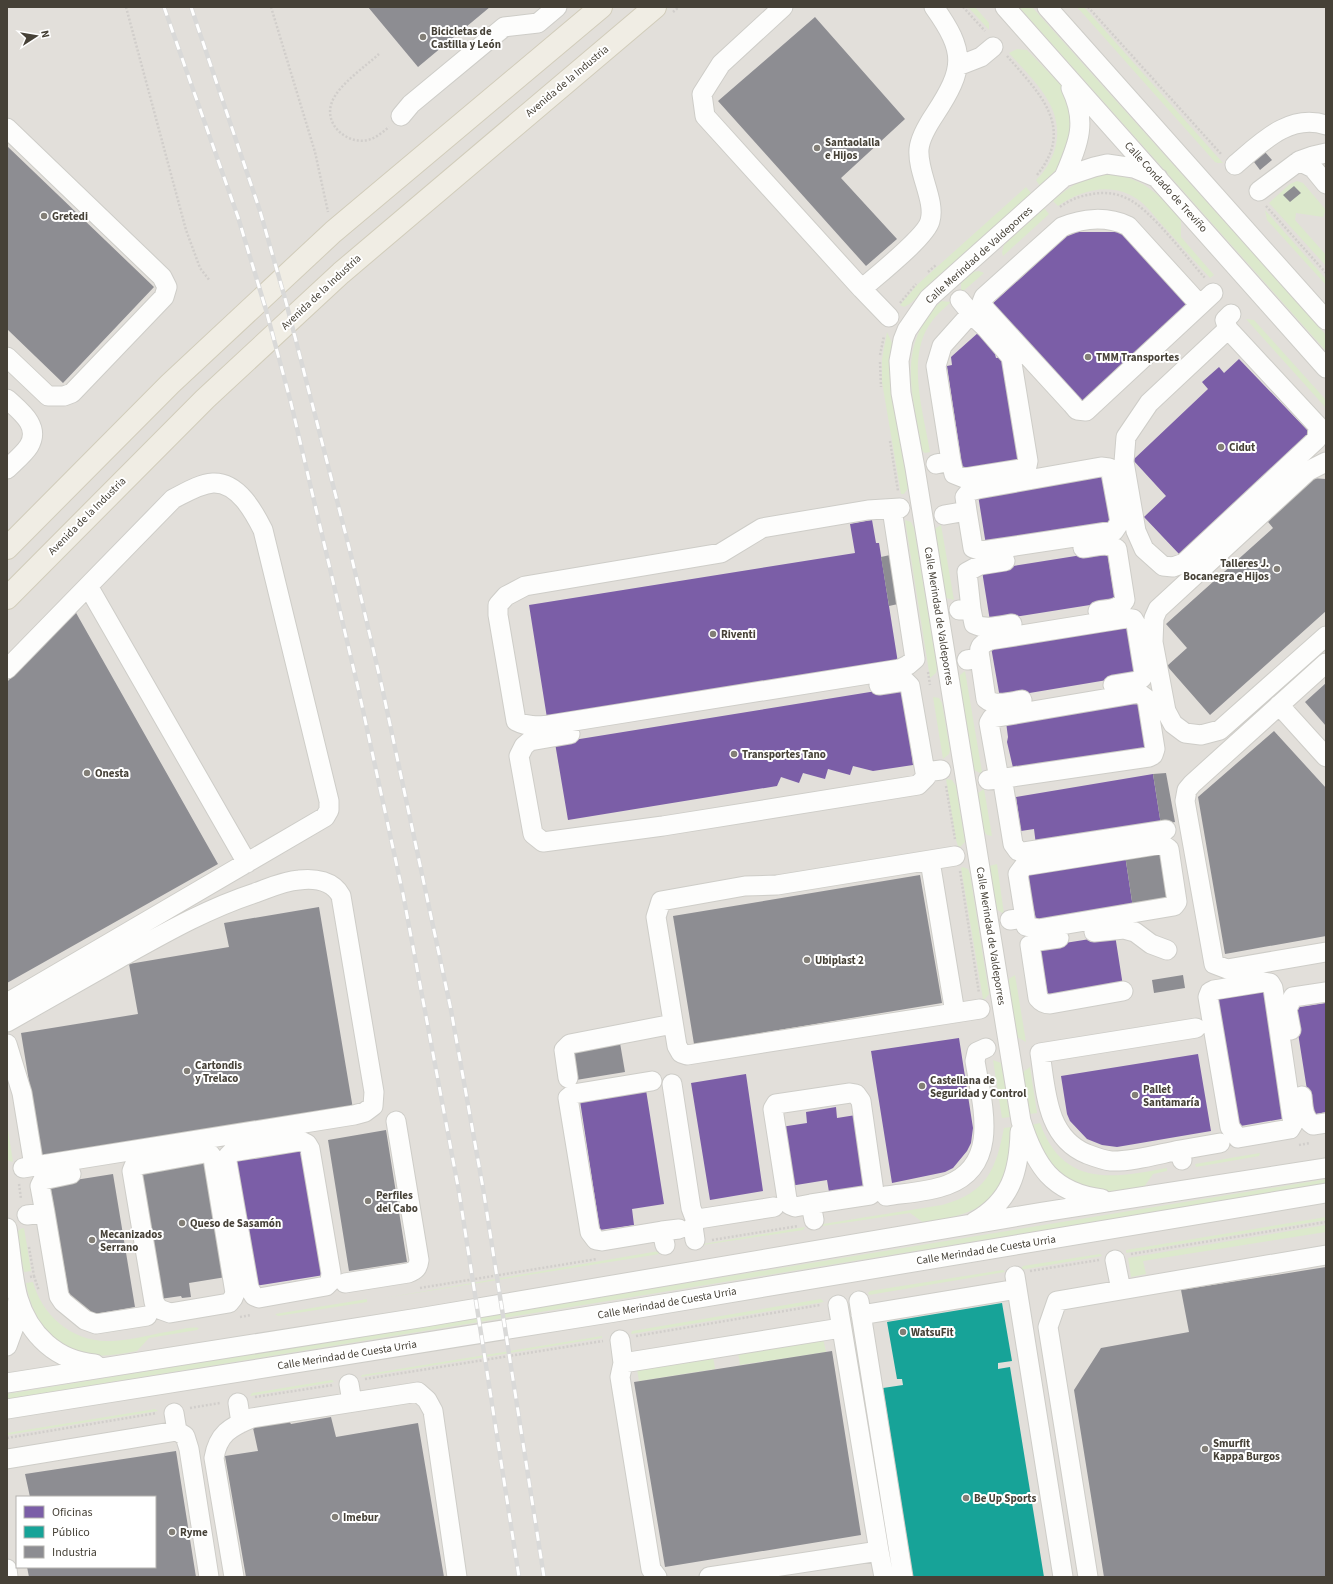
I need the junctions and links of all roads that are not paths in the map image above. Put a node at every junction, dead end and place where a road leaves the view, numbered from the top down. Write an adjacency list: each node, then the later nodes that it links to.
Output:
1 (556, 7): 8 (street)
2 (601, 7): 9 (main road)
3 (655, 7): 41 (main road, Avenida de la Industria)
4 (783, 7): 25 (street)
5 (934, 7): 11 (street)
6 (1006, 7): 12 (street, Calle Condado de Treviño)
7 (1047, 7): 29 (street)
8 (538, 23): 9 (street); 13 (street)
9 (556, 44): 39 (main road)
10 (996, 46): 11 (street)
11 (958, 66): 25 (street)
12 (1065, 74): 20 (street, Calle Merindad de Valdeporres); 21 (street, Calle Condado de Treviño)
13 (402, 116)
14 (1326, 125): 17 (street)
15 (7, 128): 31 (street)
16 (1326, 153): 18 (street)
17 (1229, 160)
18 (1300, 161): 19 (street); 22 (street); 23 (street)
19 (1326, 166)
20 (1064, 178): 21 (street, Calle Merindad de Valdeporres); 73 (street, Calle Merindad de Valdeporres)
21 (1158, 178): 32 (street, Calle Condado de Treviño)
22 (1326, 184)
23 (1262, 198)
24 (1001, 272): 24 (street)
25 (862, 289): 28 (street)
26 (960, 300): 27 (street)
27 (973, 316): 27 (street)
28 (889, 317)
29 (1326, 320)
30 (1230, 322): 30 (street)
31 (7, 357)
32 (1326, 368)
33 (7, 399): 35 (street)
34 (1326, 462): 43 (street)
35 (7, 469)
36 (896, 509): 36 (street)
37 (967, 511): 37 (street); 38 (street)
38 (944, 515)
39 (7, 548)
40 (88, 586): 46 (street); 54 (street); 54 (street)
41 (7, 598)
42 (965, 609): 42 (street)
43 (1326, 636)
44 (973, 659): 44 (street)
45 (1326, 663): 48 (street)
46 (7, 669)
47 (920, 688): 47 (street)
48 (1279, 705): 49 (street); 57 (street)
49 (1326, 757)
50 (997, 783): 50 (street); 51 (street)
51 (1166, 830)
52 (955, 856): 53 (street)
53 (930, 861): 62 (street); 64 (street)
54 (247, 863): 60 (street)
55 (1018, 919): 55 (street)
56 (1167, 950): 58 (street)
57 (1326, 952)
58 (1123, 991)
59 (1326, 992): 74 (street)
60 (7, 1003)
61 (980, 1009): 62 (street)
62 (955, 1013): 64 (street)
63 (7, 1022): 68 (street)
64 (674, 1024): 69 (street)
65 (1196, 1028): 76 (street)
66 (7, 1044): 68 (street)
67 (986, 1048): 80 (street)
68 (12, 1073)
69 (568, 1078)
70 (652, 1081): 87 (street)
71 (672, 1084): 84 (street)
72 (396, 1121): 91 (street)
73 (1021, 1121): 81 (street, Calle Merindad de Valdeporres); 85 (street, Calle Merindad de Valdeporres)
74 (1326, 1123)
75 (1282, 1138): 75 (street)
76 (1220, 1143)
77 (122, 1166): 97 (street)
78 (1326, 1168): 81 (street)
79 (1326, 1193): 105 (street, Calle Merindad de Cuesta Urria)
80 (886, 1196)
81 (1121, 1201): 85 (street)
82 (774, 1207): 84 (street)
83 (813, 1212): 83 (street)
84 (698, 1219): 88 (street)
85 (967, 1226): 102 (street)
86 (7, 1228): 93 (street)
87 (669, 1235)
88 (695, 1240)
89 (1326, 1255): 92 (street)
90 (1116, 1258): 92 (street)
91 (345, 1283)
92 (1121, 1290): 119 (street)
93 (18, 1298): 100 (street); 102 (street)
94 (260, 1304): 94 (street)
95 (831, 1304): 98 (street)
96 (210, 1312): 96 (street)
97 (147, 1316)
98 (841, 1328): 101 (street); 108 (street)
99 (620, 1339): 101 (street)
100 (7, 1346)
101 (623, 1363): 114 (street)
102 (111, 1366): 103 (street)
103 (7, 1383)
104 (237, 1401): 106 (street)
105 (7, 1409)
106 (241, 1423): 112 (street); 113 (street)
107 (7, 1459): 111 (street)
108 (879, 1551): 115 (street); 116 (street)
109 (7, 1569): 110 (street)
110 (8, 1577)
111 (209, 1577)
112 (234, 1577)
113 (457, 1577)
114 (656, 1577)
115 (709, 1577)
116 (884, 1577)
117 (903, 1577): 118 (street)
118 (1063, 1577)
119 (1088, 1577)

